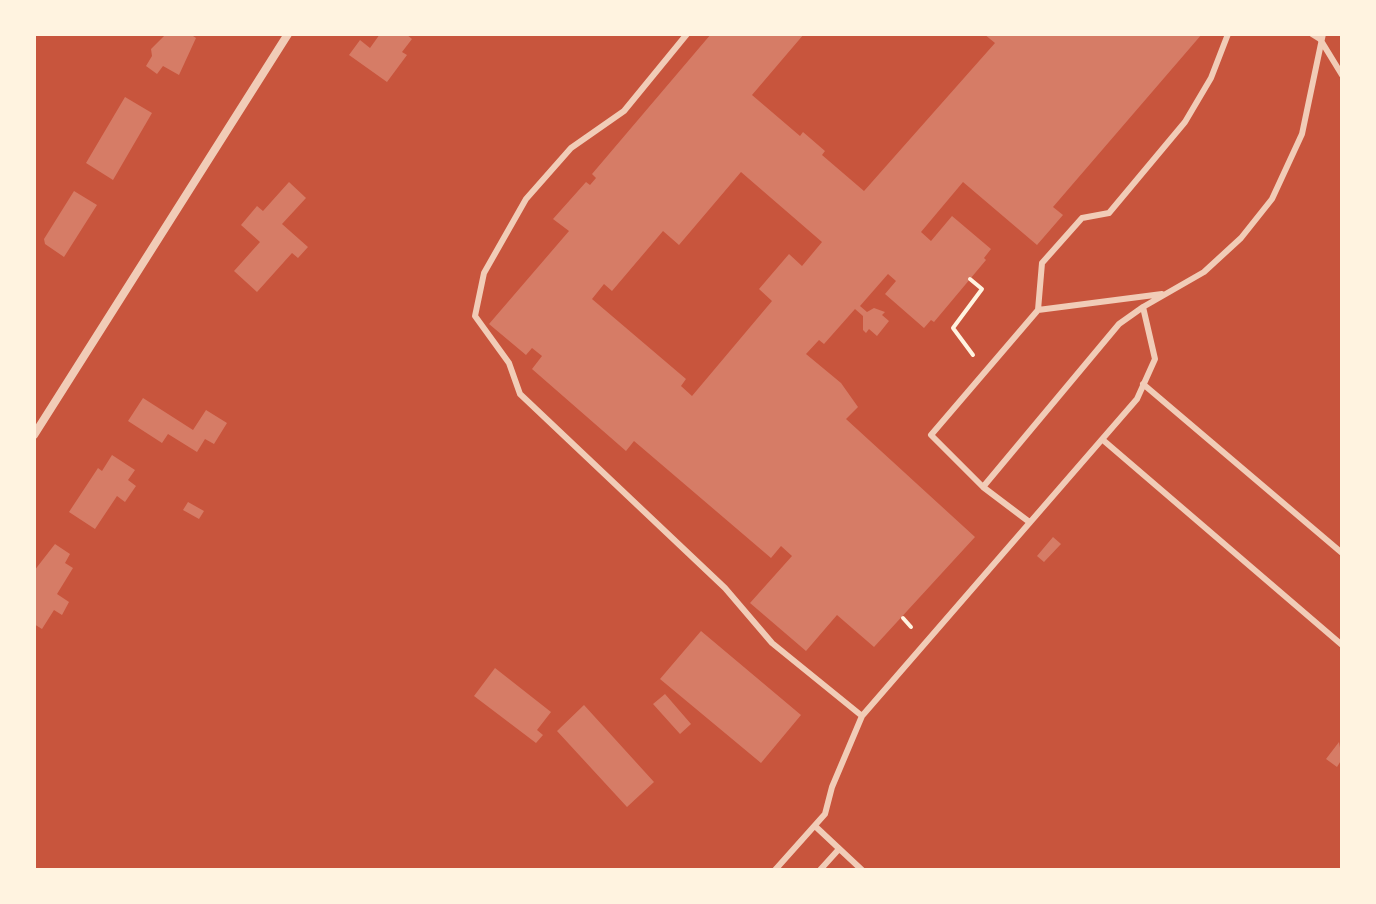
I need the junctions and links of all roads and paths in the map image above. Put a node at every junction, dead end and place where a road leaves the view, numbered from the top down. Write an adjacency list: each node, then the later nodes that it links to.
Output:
1 (288, 34): 13 (street)
2 (687, 34): 21 (lane)
3 (1228, 34): 10 (lane)
4 (1312, 34): 5 (lane)
5 (1321, 37): 6 (lane); 8 (lane)
6 (1342, 75)
7 (970, 279): 11 (path)
8 (1166, 294): 9 (lane); 10 (lane)
9 (1143, 307): 12 (lane); 15 (lane)
10 (1038, 310): 15 (lane)
11 (973, 355)
12 (1143, 384): 14 (lane); 17 (lane)
13 (34, 435)
14 (1103, 440): 16 (lane); 20 (lane)
15 (983, 487): 16 (lane)
16 (1028, 521): 21 (lane)
17 (1342, 553)
18 (903, 618): 19 (path)
19 (911, 627)
20 (1342, 645)
21 (862, 716): 22 (lane)
22 (815, 826): 23 (lane); 24 (lane)
23 (839, 849): 25 (lane); 26 (lane)
24 (775, 870)
25 (820, 870)
26 (862, 870)

